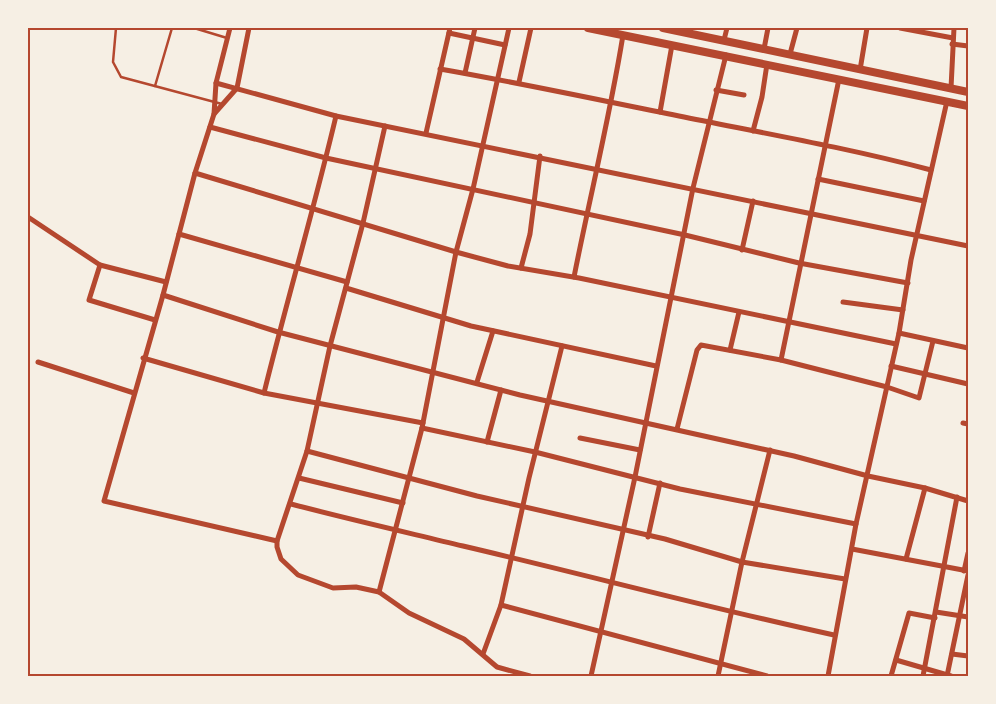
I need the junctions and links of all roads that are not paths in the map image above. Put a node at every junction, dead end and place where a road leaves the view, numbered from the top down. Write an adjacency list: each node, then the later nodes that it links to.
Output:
1 (116, 28): 38 (lane)
2 (172, 28): 38 (lane)
3 (194, 28): 20 (lane)
4 (230, 28): 20 (street)
5 (249, 28): 39 (street)
6 (475, 28): 21 (street)
7 (509, 28): 24 (street)
8 (531, 28): 36 (street)
9 (588, 28): 19 (main road)
10 (663, 28): 18 (main road)
11 (727, 28): 22 (street)
12 (768, 28): 27 (street)
13 (797, 28): 28 (street)
14 (867, 28): 32 (street)
15 (901, 28): 23 (street)
16 (954, 28): 23 (street)
17 (450, 30): 21 (street); 31 (street)
18 (693, 31): 22 (main road)
19 (623, 35): 25 (main road); 46 (street)
20 (227, 38): 37 (street)
21 (473, 38): 24 (street); 33 (street)
22 (724, 40): 27 (main road)
23 (953, 41): 26 (street); 40 (street)
24 (505, 45): 34 (street)
25 (672, 45): 29 (main road); 49 (street)
26 (968, 46)
27 (764, 49): 28 (main road)
28 (790, 54): 32 (main road)
29 (726, 55): 30 (main road); 41 (street)
30 (767, 64): 35 (main road); 55 (street)
31 (440, 68): 33 (street); 56 (street)
32 (860, 70): 40 (main road)
33 (465, 73): 34 (street)
34 (497, 77): 36 (street); 58 (street)
35 (839, 79): 44 (main road); 57 (street)
36 (519, 82): 46 (street)
37 (216, 83): 39 (street); 45 (street)
38 (155, 86): 45 (lane)
39 (236, 88): 47 (street); 51 (street)
40 (951, 88): 42 (main road)
41 (716, 90): 43 (street); 52 (street)
42 (968, 92)
43 (744, 95)
44 (947, 101): 48 (main road); 63 (street)
45 (214, 102): 47 (lane); 50 (street)
46 (612, 102): 49 (street); 62 (street)
47 (224, 104): 50 (street)
48 (968, 106)
49 (660, 112): 52 (street)
50 (214, 114): 54 (street)
51 (336, 116): 53 (street); 60 (street)
52 (710, 122): 55 (street); 66 (street)
53 (385, 126): 56 (street); 61 (street)
54 (210, 127): 60 (street); 64 (street)
55 (753, 131): 57 (street)
56 (426, 133): 58 (street)
57 (825, 144): 63 (street); 65 (street)
58 (483, 145): 59 (street); 67 (street)
59 (540, 156): 62 (street); 70 (street)
60 (326, 158): 61 (street); 71 (street)
61 (376, 168): 67 (street); 75 (street)
62 (597, 169): 66 (street); 73 (street)
63 (931, 170): 69 (street)
64 (195, 173): 71 (street); 76 (street)
65 (818, 179): 69 (street); 72 (street)
66 (693, 188): 68 (street); 77 (street)
67 (473, 189): 70 (street); 81 (street)
68 (753, 201): 72 (street); 80 (street)
69 (924, 201): 78 (street)
70 (533, 203): 73 (street); 85 (street)
71 (314, 208): 75 (street); 84 (street)
72 (810, 212): 78 (street); 82 (street)
73 (586, 214): 77 (street); 86 (street)
74 (28, 217): 83 (street)
75 (363, 222): 81 (street); 89 (street)
76 (180, 234): 84 (street); 87 (street)
77 (685, 235): 80 (street); 91 (street)
78 (918, 236): 79 (street); 88 (street)
79 (968, 246)
80 (742, 250): 82 (street)
81 (456, 252): 85 (street); 95 (street)
82 (799, 263): 88 (street); 97 (street)
83 (100, 265): 87 (street); 96 (street)
84 (296, 268): 89 (street); 99 (street)
85 (521, 268): 86 (street)
86 (574, 277): 91 (street)
87 (166, 282): 90 (street)
88 (908, 283): 93 (street)
89 (347, 285): 95 (street); 103 (street)
90 (163, 295): 96 (street); 99 (street)
91 (671, 298): 94 (street); 110 (street)
92 (843, 302): 93 (street)
93 (903, 310): 100 (street)
94 (739, 312): 97 (street); 106 (street)
95 (442, 317): 98 (street); 112 (street)
96 (155, 320): 107 (street)
97 (788, 322): 102 (street); 108 (street)
98 (493, 331): 104 (street); 114 (street)
99 (278, 332): 103 (street); 119 (street)
100 (899, 333): 101 (street); 102 (street)
101 (933, 341): 105 (street); 113 (street)
102 (896, 344): 111 (street)
103 (330, 346): 112 (street); 121 (street)
104 (562, 346): 110 (street); 120 (street)
105 (968, 348)
106 (730, 350): 108 (street); 124 (street)
107 (143, 358): 118 (street); 119 (street)
108 (781, 360): 116 (street)
109 (38, 362): 118 (street)
110 (656, 366): 122 (street)
111 (891, 366): 113 (street); 116 (street)
112 (432, 373): 114 (street); 123 (street)
113 (924, 375): 115 (street); 116 (street)
114 (478, 382): 117 (street)
115 (968, 384)
116 (887, 387): 131 (street)
117 (501, 390): 120 (street); 126 (street)
118 (134, 392): 147 (street)
119 (264, 393): 121 (street)
120 (548, 400): 122 (street); 130 (street)
121 (318, 403): 123 (street); 129 (street)
122 (645, 422): 124 (street); 127 (street)
123 (422, 426): 126 (street); 134 (street)
124 (677, 429): 128 (street)
125 (580, 438): 127 (street)
126 (488, 442): 130 (street)
127 (640, 450): 132 (street)
128 (770, 450): 131 (street); 141 (street)
129 (307, 451): 133 (street); 134 (street)
130 (535, 452): 132 (street); 142 (street)
131 (868, 476): 136 (street); 143 (street)
132 (635, 477): 135 (street); 145 (street)
133 (299, 478): 139 (street); 140 (street)
134 (410, 478): 139 (street); 142 (street)
135 (660, 484): 141 (street); 146 (street)
136 (925, 488): 137 (street); 151 (street)
137 (957, 497): 138 (street); 153 (street)
138 (968, 501)
139 (403, 503): 144 (street)
140 (290, 504): 144 (street); 147 (street)
141 (756, 504): 143 (street); 152 (street)
142 (524, 506): 145 (street); 150 (street)
143 (856, 524): 148 (street)
144 (394, 531): 150 (street); 157 (street)
145 (622, 531): 146 (street); 156 (street)
146 (648, 537): 152 (street)
147 (277, 541): 157 (street)
148 (852, 549): 151 (street); 155 (street)
149 (968, 553): 154 (street)
150 (512, 558): 156 (street); 158 (street)
151 (906, 560): 153 (street)
152 (742, 562): 155 (street); 160 (street)
153 (942, 567): 154 (street); 159 (street)
154 (967, 572): 161 (street)
155 (845, 579): 165 (street)
156 (611, 582): 160 (street); 164 (street)
157 (379, 592): 166 (street)
158 (502, 605): 164 (street); 166 (street)
159 (936, 612): 161 (street); 163 (street)
160 (731, 613): 165 (street); 170 (street)
161 (960, 616): 162 (street); 167 (street)
162 (968, 617)
163 (935, 618): 169 (street); 171 (street)
164 (599, 632): 170 (street); 173 (street)
165 (834, 635): 176 (street)
166 (483, 654): 172 (street)
167 (952, 654): 168 (street); 178 (street)
168 (968, 656)
169 (896, 660): 171 (street); 177 (street)
170 (721, 663): 174 (street); 175 (street)
171 (923, 674): 178 (street)
172 (530, 676)
173 (590, 676)
174 (718, 676)
175 (767, 676)
176 (828, 676)
177 (891, 676)
178 (948, 676)

